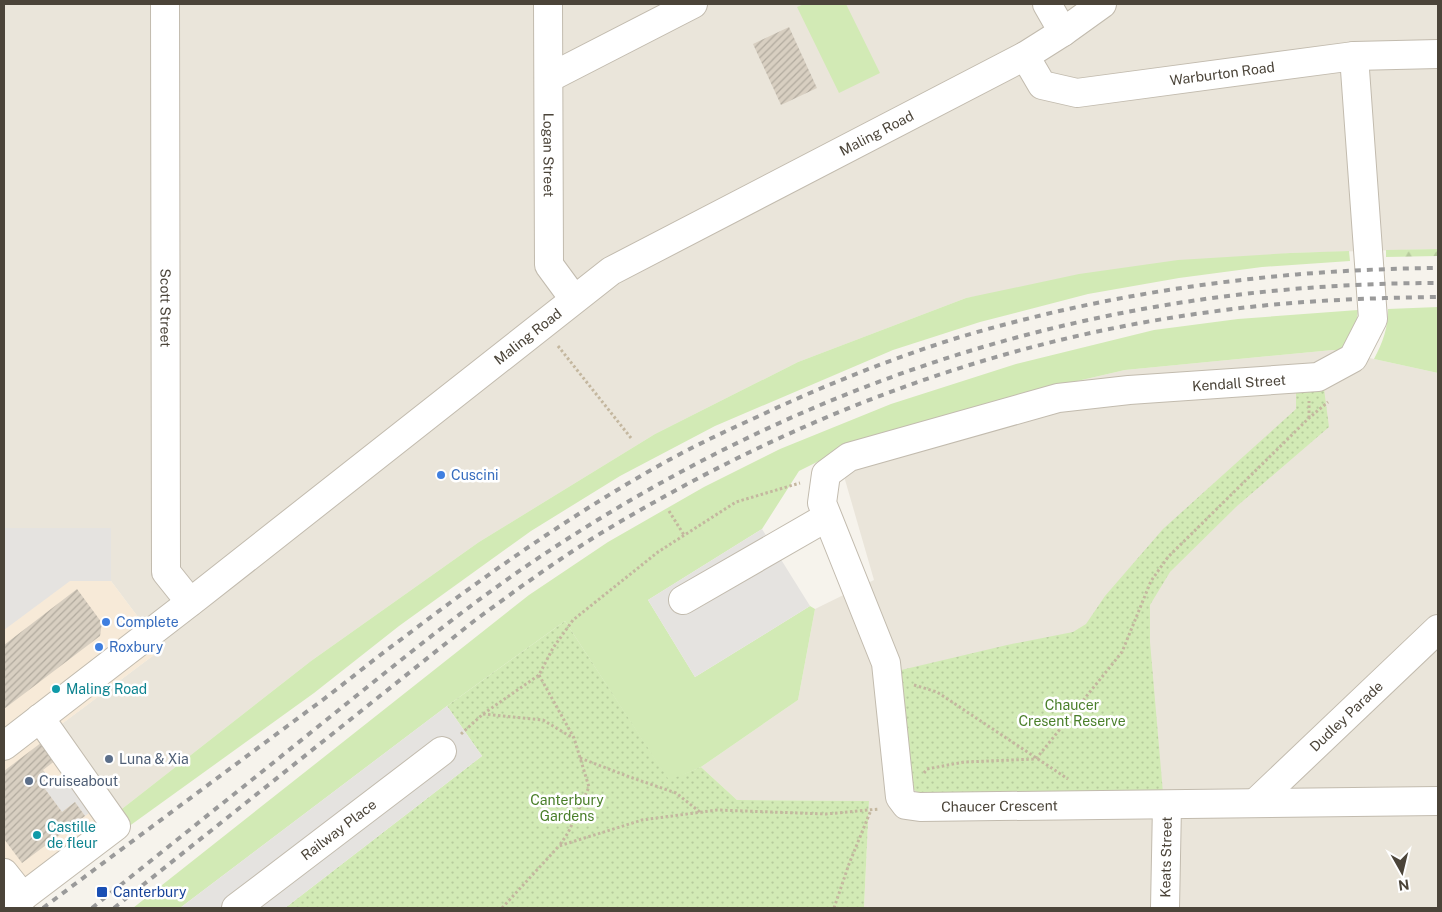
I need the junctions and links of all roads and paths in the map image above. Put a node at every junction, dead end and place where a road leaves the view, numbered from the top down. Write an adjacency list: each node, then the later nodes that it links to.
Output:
1 (165, 4): 20 (street, Scott Street)
2 (548, 4): 10 (street, Logan Street)
3 (693, 4): 10 (street)
4 (1047, 4): 6 (street)
5 (1102, 4): 6 (street, Maling Road)
6 (1063, 32): 8 (street, Maling Road)
7 (1438, 54): 9 (street, Warburton Road)
8 (1025, 56): 9 (street, Warburton Road); 11 (street, Maling Road)
9 (1354, 56): 15 (street, Kendall Street)
10 (549, 78): 11 (street, Logan Street)
11 (574, 299): 12 (street, Maling Road)
12 (542, 326): 14 (path); 20 (street, Maling Road)
13 (1334, 397): 30 (path)
14 (631, 438)
15 (826, 474): 17 (street); 18 (path)
16 (669, 511): 18 (path)
17 (827, 517): 19 (street); 23 (street)
18 (684, 535): 22 (path)
19 (683, 600)
20 (190, 602): 25 (street, Maling Road)
21 (1438, 629): 33 (street, Dudley Parade)
22 (539, 675): 24 (path); 26 (path)
23 (887, 676): 30 (path); 34 (street)
24 (483, 714): 26 (path); 28 (path)
25 (40, 718): 27 (street, Maling Road); 40 (street)
26 (574, 738): 29 (path)
27 (4, 746)
28 (442, 752): 41 (street, Railway Place)
29 (580, 757): 37 (path); 38 (path)
30 (1036, 759): 31 (path); 34 (path)
31 (1069, 780)
32 (1438, 801): 33 (street, Chaucer Crescent)
33 (1255, 803): 35 (street, Chaucer Crescent)
34 (906, 805): 35 (street, Chaucer Crescent); 36 (path)
35 (1167, 805): 44 (street, Keats Street)
36 (871, 810): 37 (path); 43 (path)
37 (700, 812): 38 (path)
38 (559, 846): 42 (path)
39 (4, 873): 40 (street)
40 (16, 903)
41 (236, 908)
42 (502, 908)
43 (834, 908)
44 (1165, 908)

